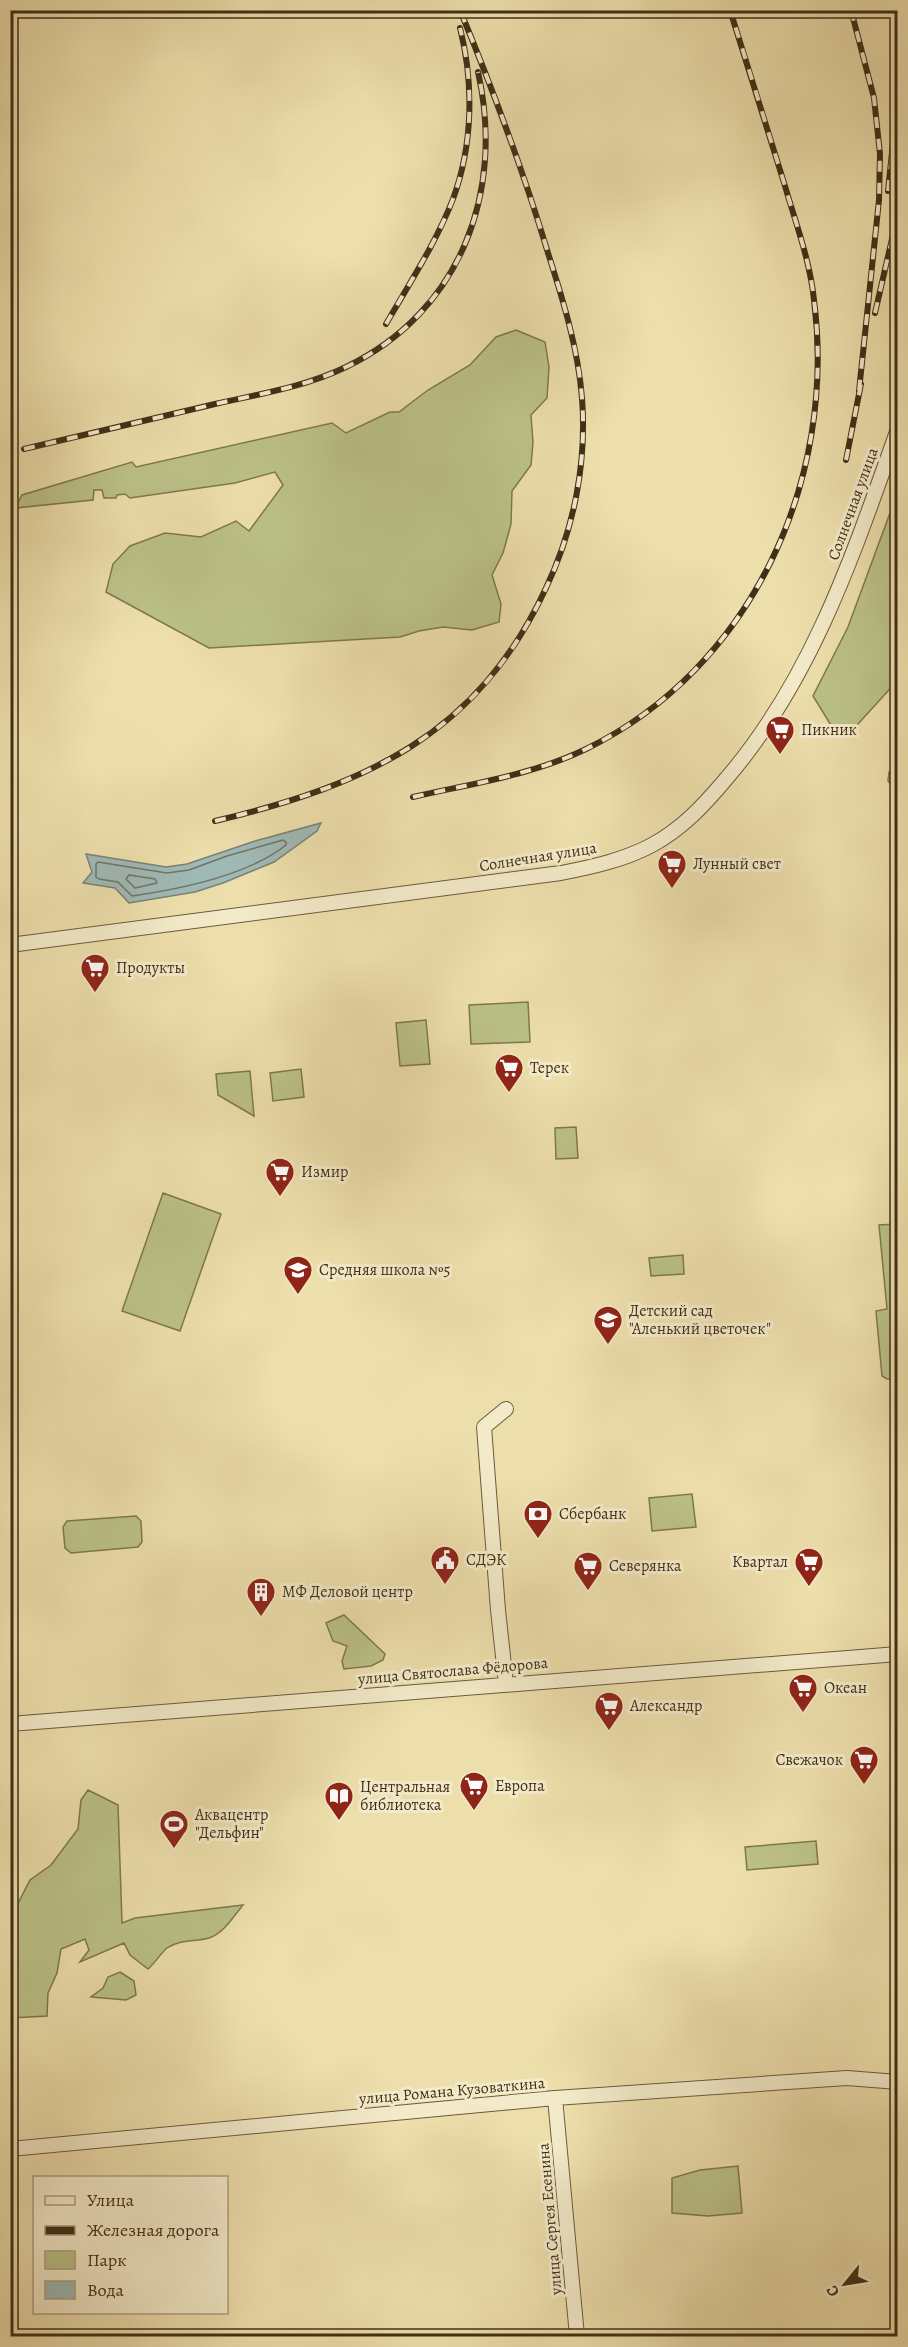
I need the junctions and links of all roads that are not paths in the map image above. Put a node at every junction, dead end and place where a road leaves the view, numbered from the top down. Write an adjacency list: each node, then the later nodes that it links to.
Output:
1 (897, 429): 2 (street, Солнечная улица)
2 (10, 945)
3 (506, 1409): 5 (street)
4 (897, 1654): 5 (street, улица Святослава Фёдорова)
5 (506, 1684): 6 (street, улица Святослава Фёдорова)
6 (10, 1724)
7 (897, 2082): 8 (street, улица Романа Кузоваткина)
8 (555, 2098): 9 (street, улица Романа Кузоваткина); 10 (street, улица Сергея Есенина)
9 (10, 2149)
10 (577, 2337)

